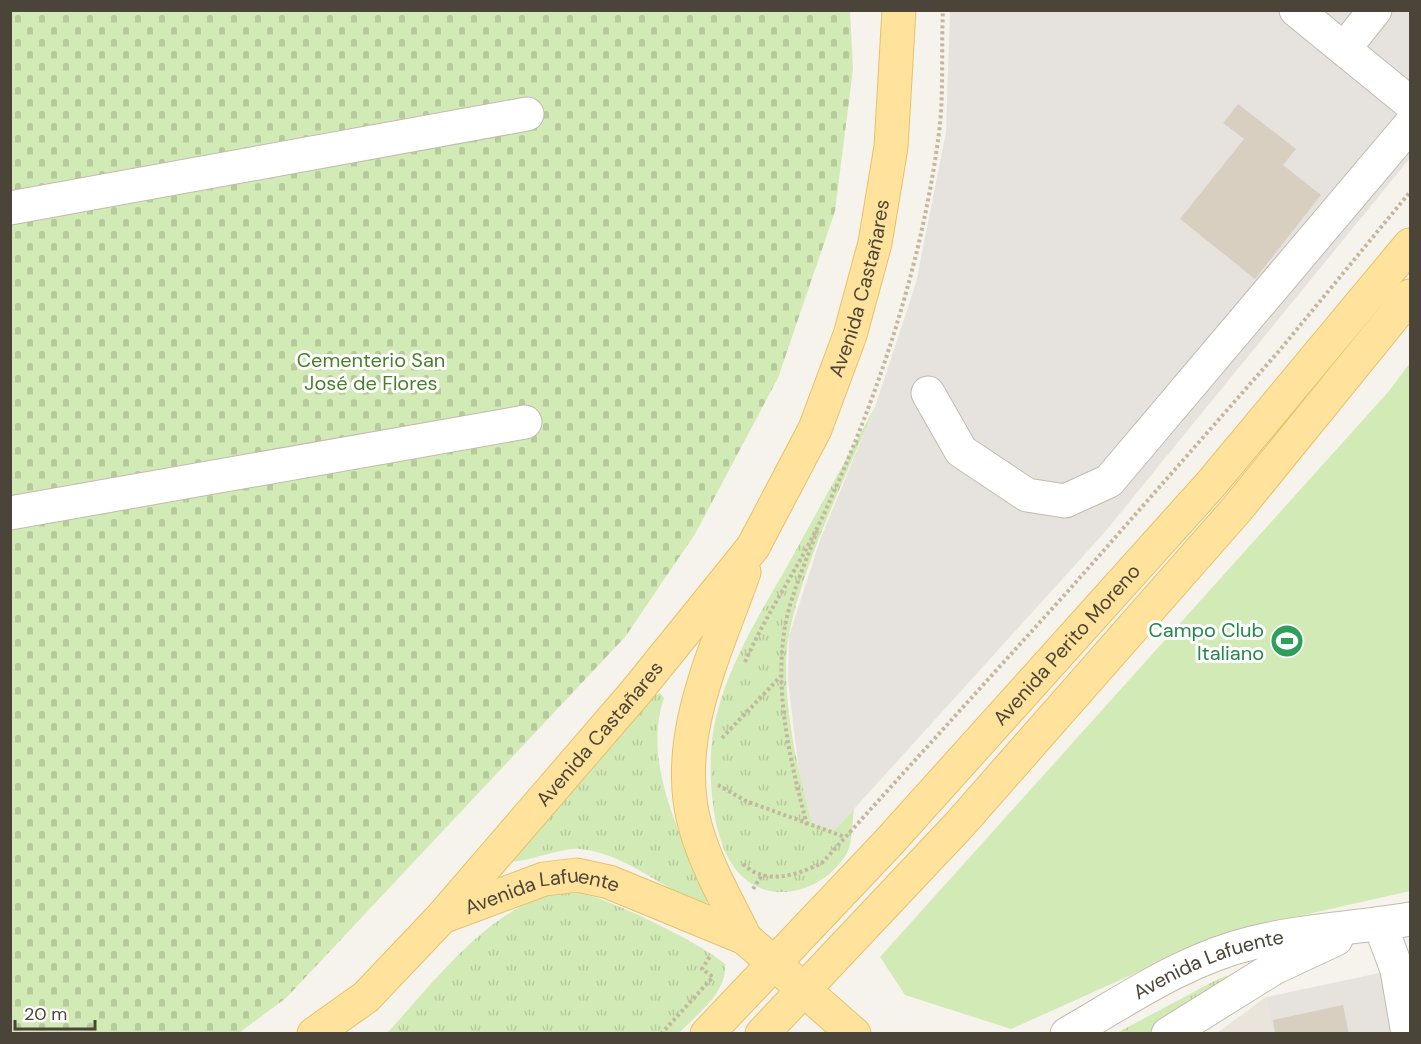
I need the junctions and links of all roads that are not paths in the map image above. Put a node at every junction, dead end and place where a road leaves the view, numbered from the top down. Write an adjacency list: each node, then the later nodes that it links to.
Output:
1 (899, 10): 14 (main road, Avenida Castañares)
2 (1296, 10): 4 (street)
3 (1375, 10): 4 (street)
4 (1344, 50): 5 (street)
5 (1410, 103)
6 (527, 114): 8 (street)
7 (1410, 125): 11 (street)
8 (10, 208)
9 (1410, 245): 18 (main road, Avenida Perito Moreno)
10 (1410, 296): 19 (main road, Avenida Perito Moreno)
11 (928, 393)
12 (525, 422): 13 (street)
13 (10, 513)
14 (753, 548): 15 (main road, Avenida Castañares); 17 (main road, Avenida Castañares)
15 (442, 917): 17 (main road, Avenida Lafuente); 20 (main road, Avenida Lafuente)
16 (1384, 923): 26 (street, Avenida Lafuente); 27 (street, Avenida Lafuente); 28 (street)
17 (745, 938): 18 (main road)
18 (773, 962): 19 (main road); 23 (main road, Avenida Perito Moreno)
19 (805, 988): 24 (main road, Avenida Perito Moreno); 25 (main road)
20 (366, 997): 21 (main road, Avenida Lafuente); 22 (main road, Avenida Lafuente)
21 (314, 1034)
22 (343, 1034)
23 (707, 1034)
24 (762, 1034)
25 (854, 1034)
26 (1067, 1034)
27 (1168, 1034)
28 (1408, 1034)

